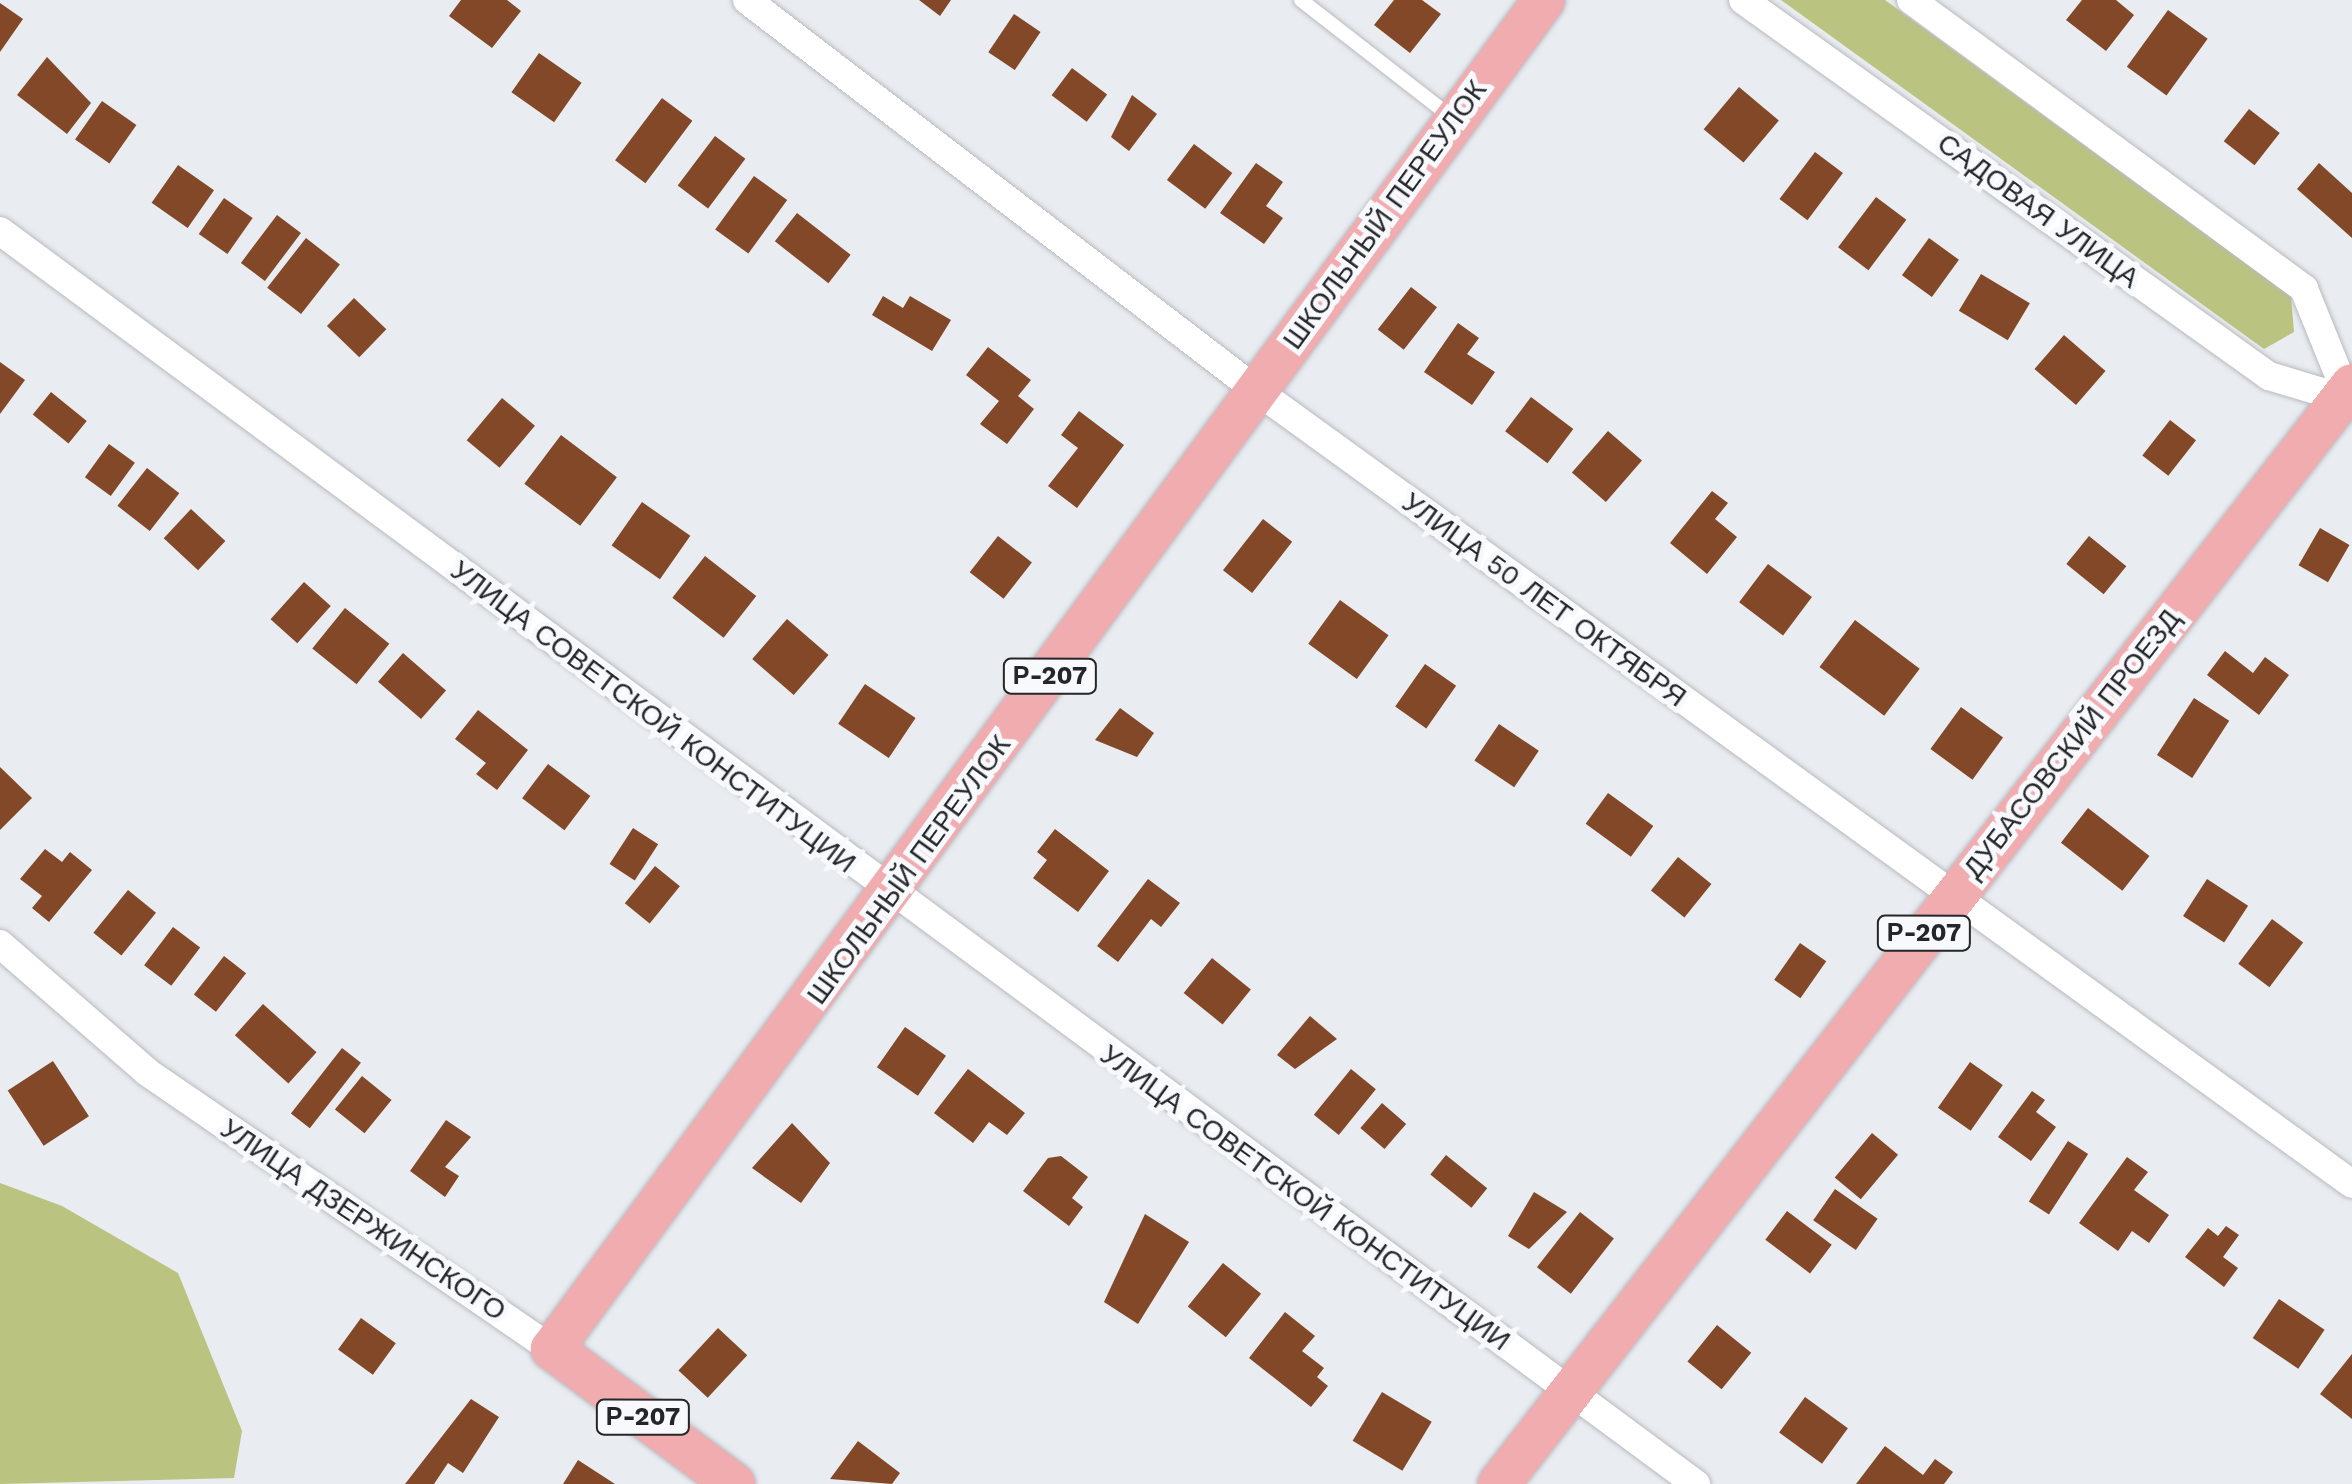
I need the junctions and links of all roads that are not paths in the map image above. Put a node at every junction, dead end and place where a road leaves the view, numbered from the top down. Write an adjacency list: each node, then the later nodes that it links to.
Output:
1 (747, 0): 8 (street, УЛИЦА 50 ЛЕТ ОКТЯБРЯ)
2 (1301, 0): 6 (lane)
3 (1544, 0): 6 (main road, ШКОЛЬНЫЙ ПЕРЕУЛОК / Р-207)
4 (1743, 0): 9 (street, САДОВАЯ УЛИЦА)
5 (1912, 0): 9 (street)
6 (1455, 120): 8 (main road, ШКОЛЬНЫЙ ПЕРЕУЛОК / Р-207)
7 (0, 231): 10 (street, УЛИЦА СОВЕТСКОЙ КОНСТИТУЦИИ)
8 (1256, 390): 10 (main road, ШКОЛЬНЫЙ ПЕРЕУЛОК / Р-207); 11 (street, УЛИЦА 50 ЛЕТ ОКТЯБРЯ)
9 (2350, 393): 11 (main road, ДУБАСОВСКИЙ ПРОЕЗД / Р-207)
10 (892, 895): 14 (main road, ШКОЛЬНЫЙ ПЕРЕУЛОК / Р-207); 15 (street, УЛИЦА СОВЕТСКОЙ КОНСТИТУЦИИ)
11 (1952, 897): 13 (street, УЛИЦА 50 ЛЕТ ОКТЯБРЯ); 15 (main road, ДУБАСОВСКИЙ ПРОЕЗД / Р-207)
12 (0, 944): 14 (street, УЛИЦА ДЗЕРЖИНСКОГО)
13 (2352, 1184)
14 (552, 1349): 16 (main road, УЛИЦА ДЗЕРЖИНСКОГО / Р-207)
15 (1570, 1392): 17 (main road, ДУБАСОВСКИЙ ПРОЕЗД / Р-207); 18 (street, УЛИЦА СОВЕТСКОЙ КОНСТИТУЦИИ)
16 (734, 1484)
17 (1500, 1484)
18 (1696, 1484)

